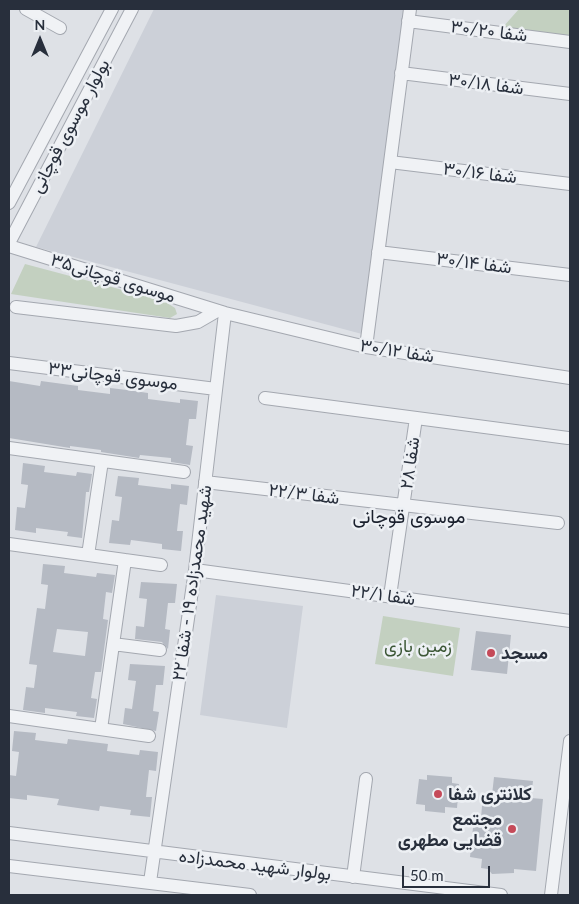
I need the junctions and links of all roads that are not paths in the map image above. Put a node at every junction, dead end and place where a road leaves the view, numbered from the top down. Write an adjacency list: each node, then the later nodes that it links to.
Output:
1 (26, 9): 5 (street)
2 (112, 9): 11 (street, بولوار موسوی قوچانی)
3 (132, 9): 12 (street, بولوار موسوی قوچانی)
4 (409, 15): 6 (street, شفا ۳۰/۲۰); 7 (street)
5 (60, 28)
6 (570, 42)
7 (402, 73): 8 (street, شفا ۳۰/۱۸); 9 (street)
8 (570, 94)
9 (390, 162): 10 (street, شفا ۳۰/۱۶); 13 (street)
10 (570, 184)
11 (9, 203)
12 (9, 244): 16 (street, موسوی قوچانی۳۵)
13 (378, 252): 14 (street, شفا ۳۰/۱۴); 17 (street)
14 (570, 274)
15 (16, 307): 16 (street, موسوی قوچانی۳۵)
16 (222, 312): 17 (street, شفا ۳۰/۱۲); 20 (street, شهید محمدزاده ۱۹ - شفا ۲۲)
17 (366, 347): 19 (street, شفا ۳۰/۱۲)
18 (9, 363): 20 (street, موسوی قوچانی۳۳)
19 (570, 378)
20 (216, 389): 27 (street, شهید محمدزاده ۱۹ - شفا ۲۲)
21 (264, 398): 22 (street)
22 (416, 418): 23 (street); 28 (street, شفا ۲۸)
23 (568, 438)
24 (9, 450): 25 (street)
25 (102, 461): 26 (street); 31 (street)
26 (184, 472)
27 (205, 482): 28 (street, شفا ۲۲/۳); 34 (street, شهید محمدزاده ۱۹ - شفا ۲۲)
28 (404, 505): 29 (street, شفا ۲۲/۳); 35 (street, شفا ۲۸)
29 (558, 523)
30 (9, 544): 31 (street)
31 (88, 555): 32 (street)
32 (125, 560): 33 (street); 37 (street)
33 (161, 565)
34 (195, 570): 35 (street, ۲۲/۱ شفا); 46 (street, شهید محمدزاده ۱۹ - شفا ۲۲)
35 (390, 596): 36 (street, ۲۲/۱ شفا)
36 (570, 621)
37 (113, 644): 38 (street); 40 (street)
38 (160, 650)
39 (9, 716): 40 (street)
40 (101, 729): 41 (street)
41 (149, 736)
42 (570, 741): 44 (street)
43 (366, 779): 48 (street)
44 (566, 804): 52 (street)
45 (9, 833): 46 (street, بولوار شهید محمدزاده)
46 (154, 853): 48 (street, بولوار شهید محمدزاده); 49 (street, شهید محمدزاده ۱۹ - شفا ۲۲)
47 (9, 866): 49 (street, بولوار شهید محمدزاده)
48 (353, 877): 51 (street, بولوار شهید محمدزاده)
49 (150, 882): 50 (street, بولوار شهید محمدزاده)
50 (250, 895)
51 (501, 895)
52 (551, 895)

